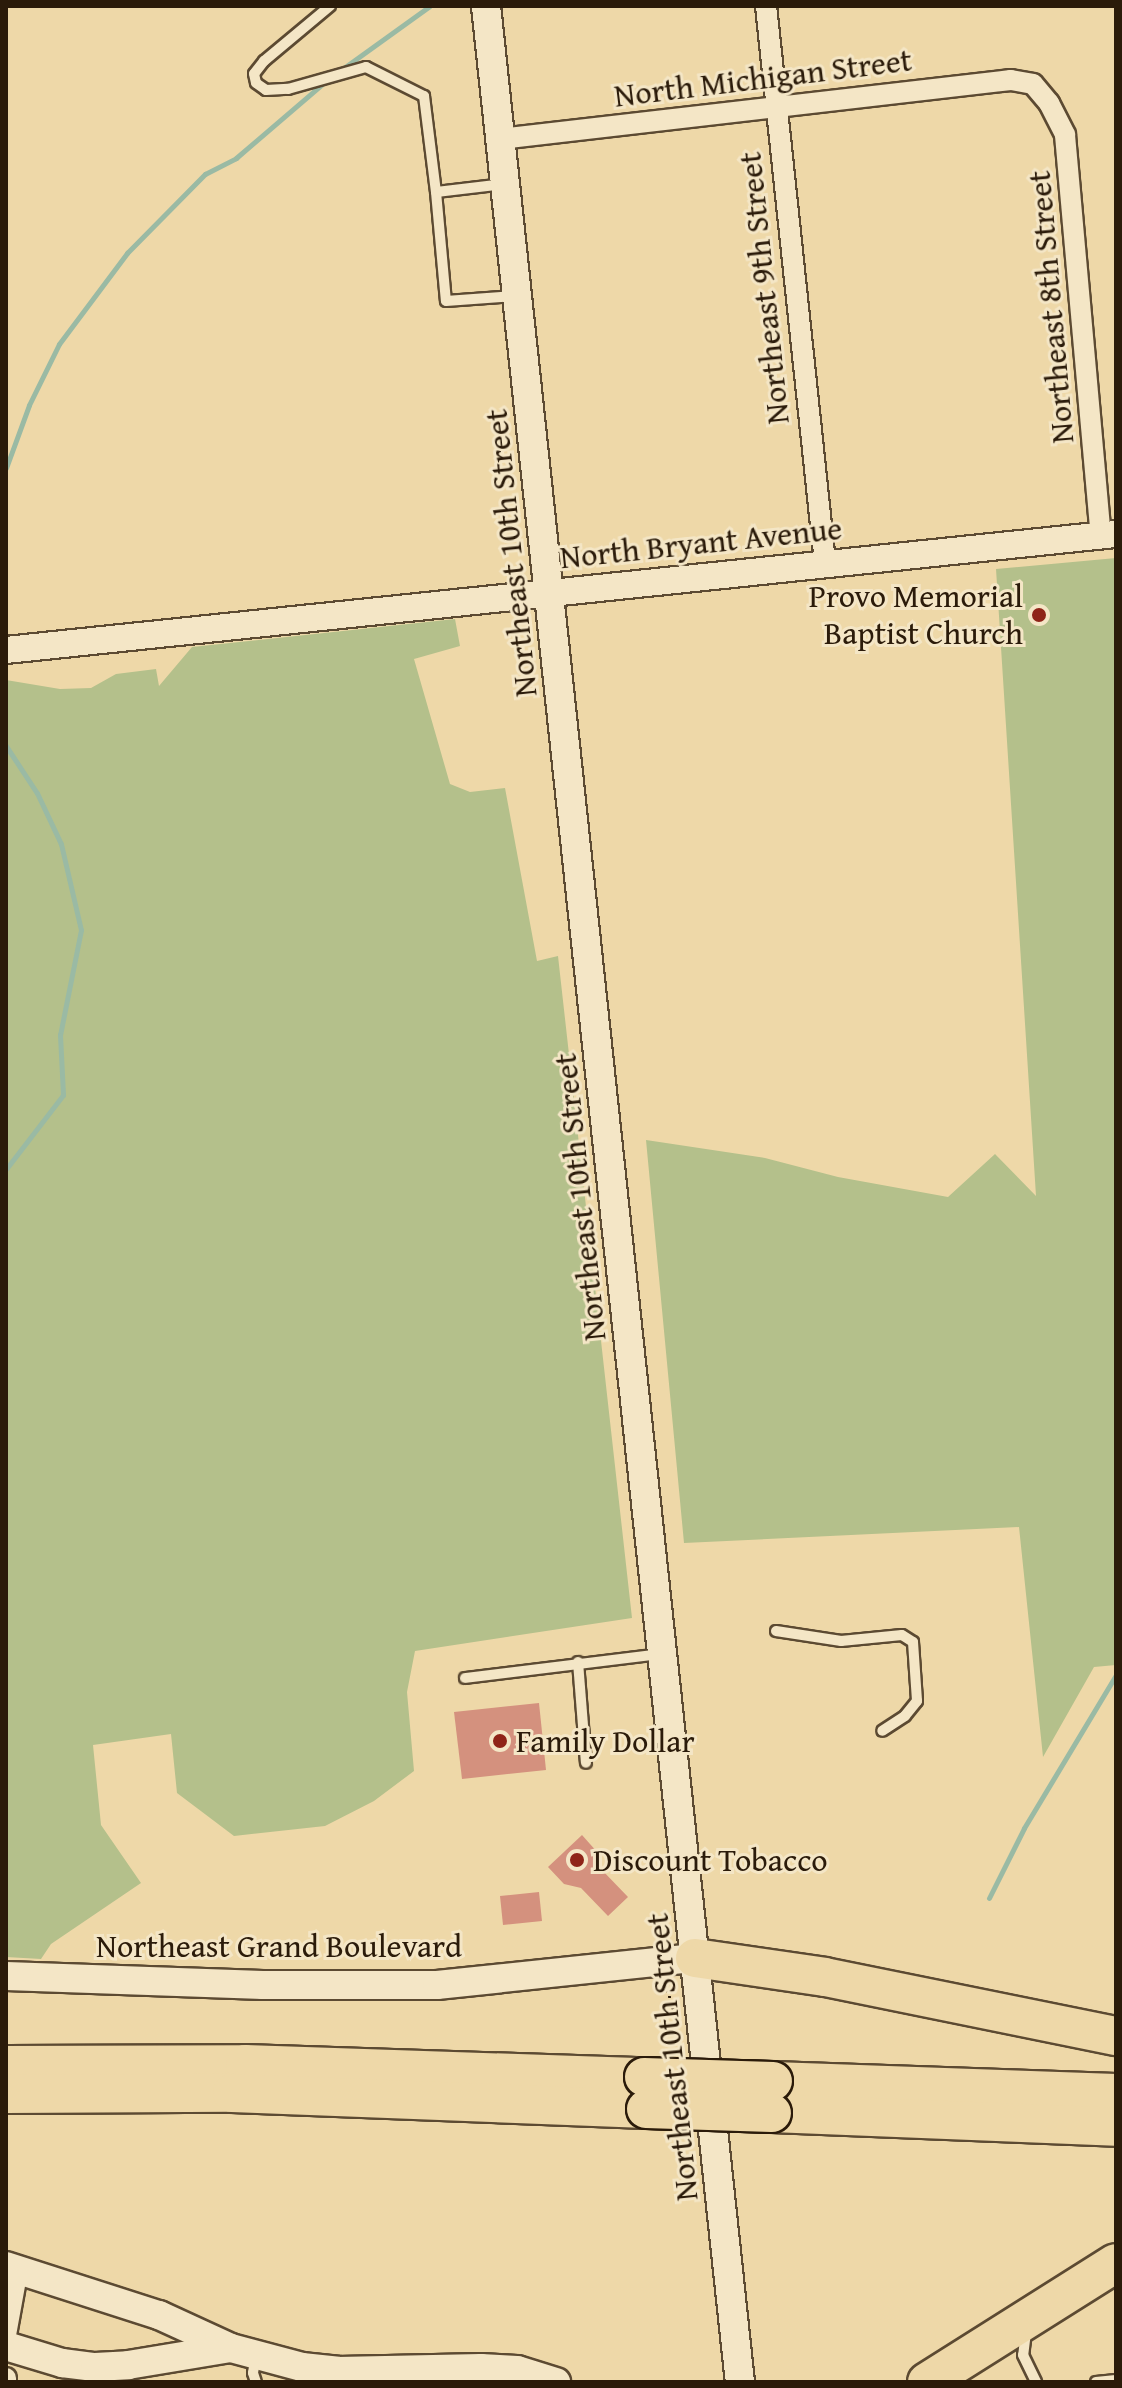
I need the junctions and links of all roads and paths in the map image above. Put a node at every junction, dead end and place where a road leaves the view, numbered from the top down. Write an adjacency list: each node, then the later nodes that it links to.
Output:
1 (330, 6): 8 (lane)
2 (486, 6): 6 (main road, Northeast 10th Street)
3 (766, 6): 5 (street, Northeast 9th Street)
4 (1033, 84): 5 (street, North Michigan Street); 10 (street, Northeast 8th Street)
5 (774, 106): 6 (street, North Michigan Street); 11 (street, Northeast 9th Street)
6 (500, 139): 7 (main road, Northeast 10th Street)
7 (505, 184): 8 (lane); 9 (main road, Northeast 10th Street)
8 (436, 192): 9 (lane)
9 (517, 296): 12 (main road, Northeast 10th Street)
10 (1108, 534): 11 (street, North Bryant Avenue)
11 (825, 563): 12 (street, North Bryant Avenue)
12 (550, 594): 13 (street, North Bryant Avenue); 15 (main road, Northeast 10th Street)
13 (6, 650)
14 (776, 1631): 18 (lane)
15 (663, 1654): 16 (lane); 20 (main road, Northeast 10th Street)
16 (578, 1662): 17 (lane); 19 (lane)
17 (465, 1678)
18 (882, 1731)
19 (586, 1763)
20 (695, 1958): 21 (main road, Northeast Grand Boulevard); 22 (highway); 37 (main road, Northeast 10th Street)
21 (6, 1976)
22 (1116, 2036)
23 (6, 2065): 24 (highway)
24 (645, 2093): 26 (highway); 27 (highway, bridge)
25 (1116, 2093): 27 (highway)
26 (6, 2094)
27 (772, 2097): 28 (highway)
28 (1116, 2127)
29 (1116, 2263): 31 (highway)
30 (12, 2268): 32 (street); 34 (main road)
31 (1035, 2314): 38 (highway); 39 (lane)
32 (6, 2335)
33 (6, 2346): 34 (main road)
34 (248, 2361): 36 (main road)
35 (1116, 2380): 40 (lane)
36 (556, 2382)
37 (740, 2382)
38 (927, 2382)
39 (1036, 2382)
40 (1096, 2382)

